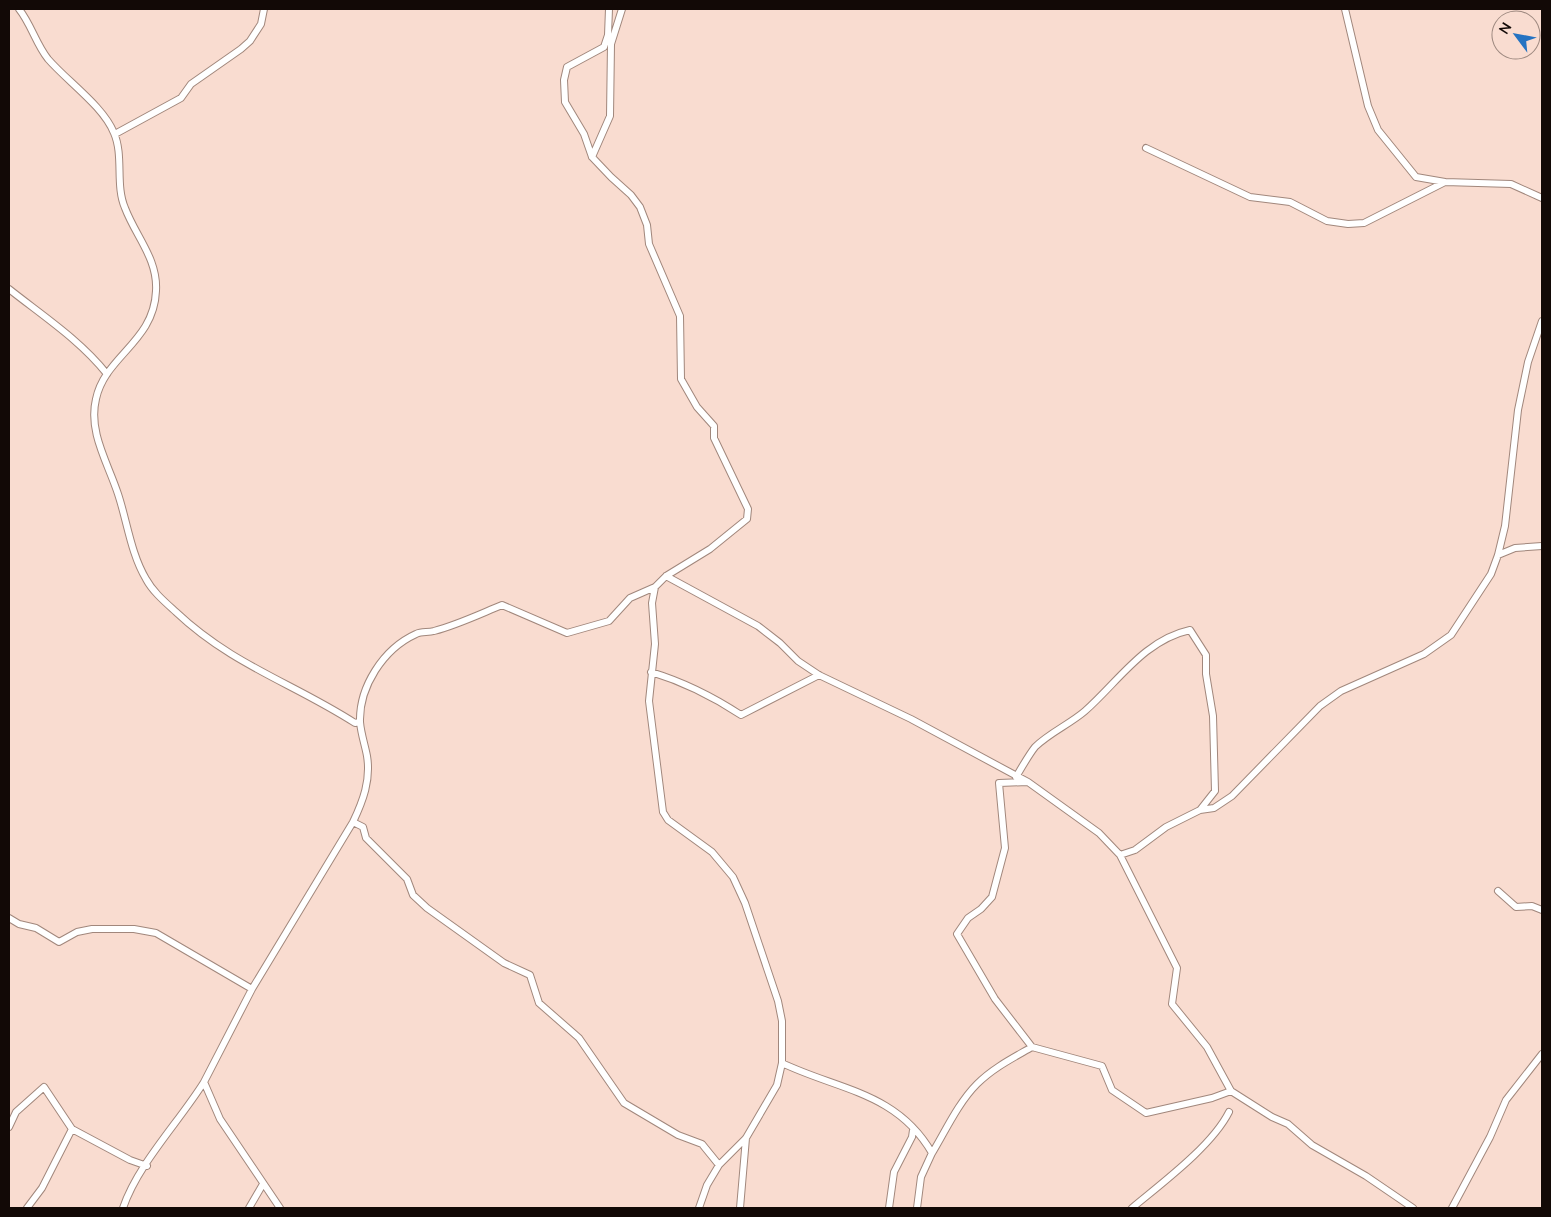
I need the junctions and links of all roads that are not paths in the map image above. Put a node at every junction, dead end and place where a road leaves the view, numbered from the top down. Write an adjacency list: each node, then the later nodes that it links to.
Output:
1 (19, 9): 6 (street)
2 (264, 9): 6 (street)
3 (608, 9): 8 (street)
4 (622, 9): 8 (street)
5 (1345, 9): 9 (street)
6 (115, 134): 13 (street)
7 (1146, 148): 9 (street)
8 (592, 157): 16 (street)
9 (1445, 182): 10 (street)
10 (1542, 198)
11 (9, 289): 13 (street)
12 (1542, 321): 15 (street)
13 (108, 374): 20 (street)
14 (1542, 546): 15 (street)
15 (1498, 555): 23 (street)
16 (666, 576): 17 (street); 19 (street)
17 (655, 587): 18 (street); 20 (street)
18 (651, 672): 19 (street); 32 (street)
19 (819, 675): 21 (street)
20 (360, 722): 24 (street)
21 (1016, 777): 22 (street); 23 (street)
22 (1028, 782): 25 (street); 30 (street)
23 (1200, 810): 25 (street)
24 (353, 822): 29 (street); 41 (street)
25 (1120, 855): 34 (street)
26 (1498, 891): 27 (street)
27 (1542, 910)
28 (9, 918): 29 (street)
29 (252, 989): 33 (street)
30 (1032, 1047): 34 (street); 40 (street)
31 (1542, 1054): 54 (street)
32 (782, 1063): 38 (street); 39 (street)
33 (204, 1082): 42 (street); 43 (street)
34 (1231, 1091): 53 (street)
35 (1229, 1112): 52 (street)
36 (9, 1127): 37 (street)
37 (72, 1129): 42 (street); 44 (street)
38 (913, 1130): 40 (street); 50 (street)
39 (746, 1138): 41 (street); 49 (street)
40 (931, 1156): 51 (street)
41 (718, 1165): 48 (street)
42 (147, 1166): 45 (street)
43 (262, 1184): 46 (street); 47 (street)
44 (27, 1208)
45 (123, 1208)
46 (249, 1208)
47 (280, 1208)
48 (699, 1208)
49 (740, 1208)
50 (889, 1208)
51 (917, 1208)
52 (1132, 1208)
53 (1413, 1208)
54 (1452, 1208)

